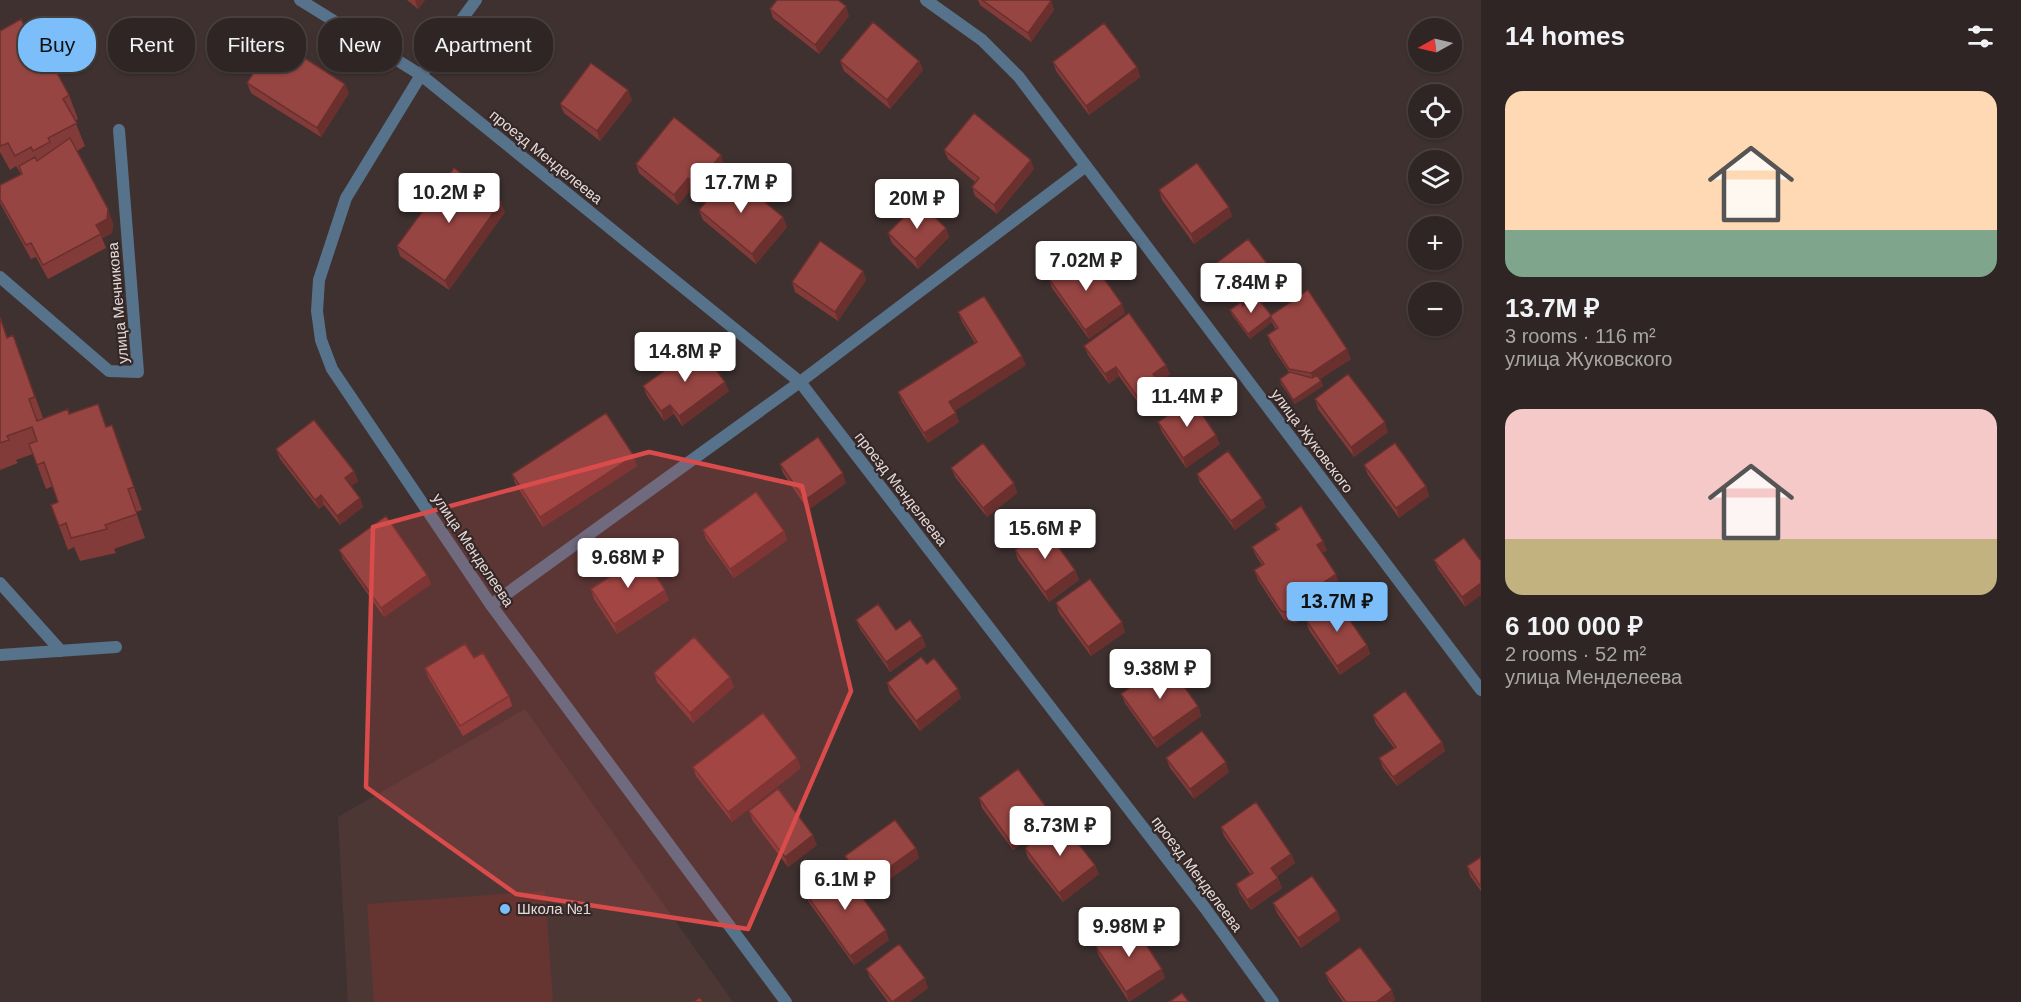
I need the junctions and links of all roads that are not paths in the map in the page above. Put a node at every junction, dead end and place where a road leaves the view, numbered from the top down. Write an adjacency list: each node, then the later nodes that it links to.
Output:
1 (300, 0): 4 (street)
2 (476, 0): 4 (street, улица Менделеева)
3 (926, 0): 6 (street, улица Жуковского)
4 (421, 75): 8 (street, проезд Менделеева); 10 (street, улица Менделеева)
5 (119, 130): 7 (street, улица Мечникова)
6 (1086, 166): 8 (street); 14 (street, улица Жуковского)
7 (0, 278)
8 (800, 382): 10 (street); 16 (street, проезд Менделеева)
9 (0, 583): 12 (street)
10 (491, 605): 15 (street, улица Менделеева)
11 (116, 647): 12 (street)
12 (61, 651): 13 (street)
13 (0, 655)
14 (1481, 690)
15 (786, 1002)
16 (1274, 1002)

